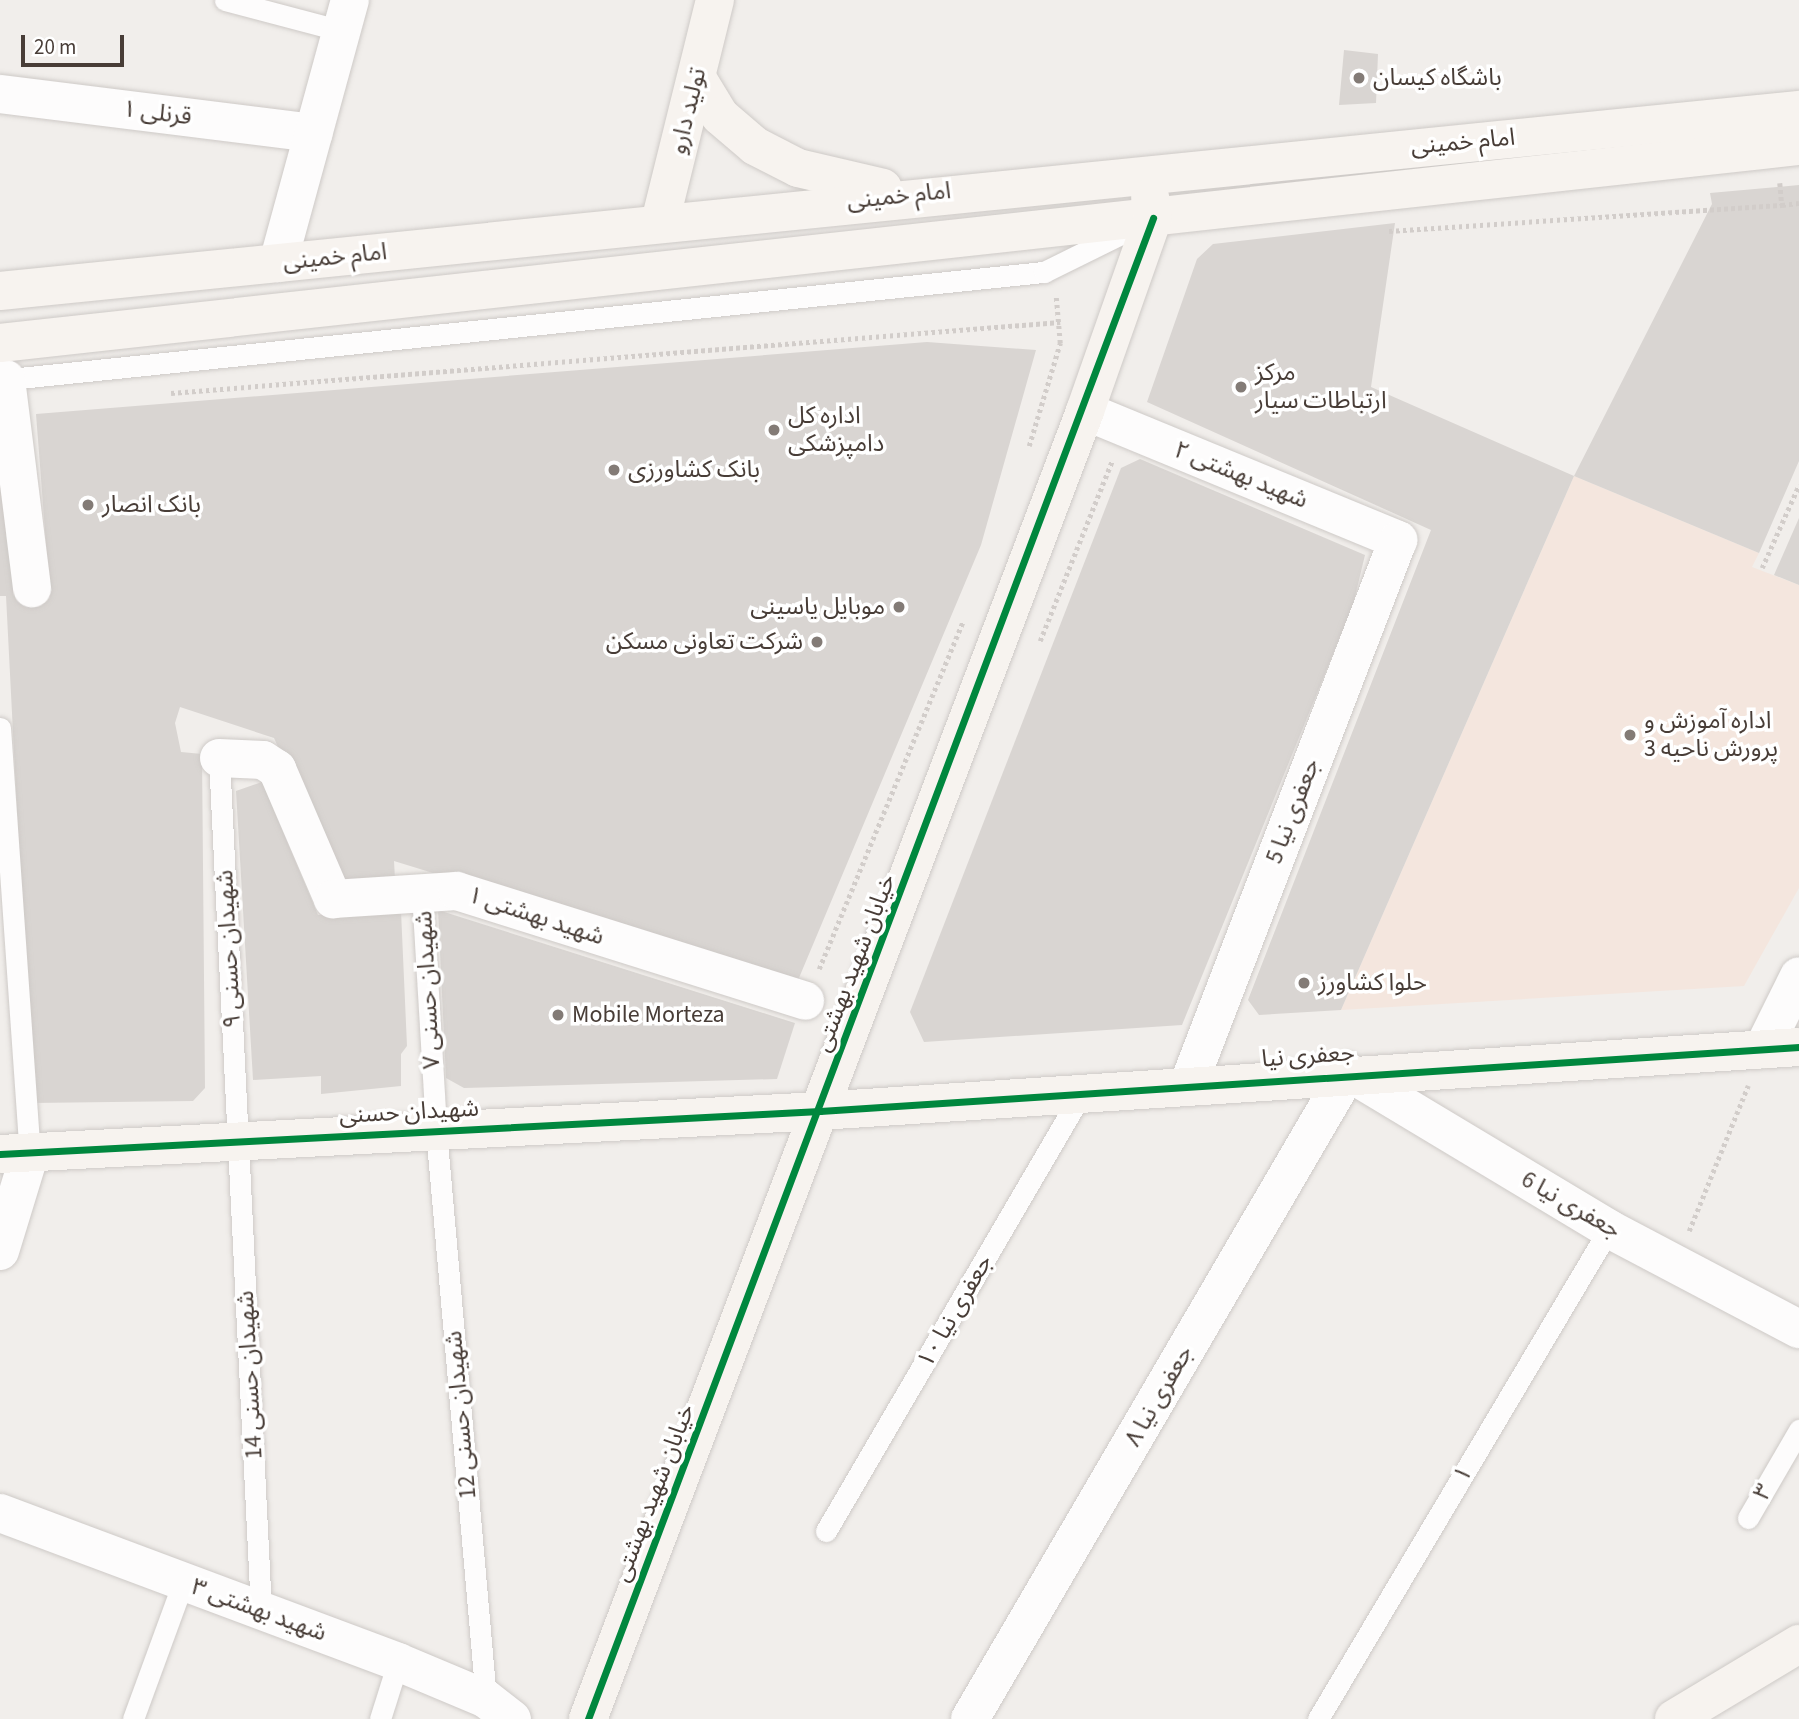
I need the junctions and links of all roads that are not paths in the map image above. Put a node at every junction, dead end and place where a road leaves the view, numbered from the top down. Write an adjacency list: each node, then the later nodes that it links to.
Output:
1 (225, 0): 3 (lane)
2 (715, 0): 4 (main road, تولید دارو)
3 (346, 16): 7 (street)
4 (697, 78): 10 (main road); 12 (main road, تولید دارو)
5 (0, 94): 7 (street, قرنلی ۱)
6 (1799, 110): 9 (main road, امام خمینی)
7 (314, 133): 13 (street)
8 (1799, 146): 11 (main road, امام خمینی)
9 (1147, 171): 10 (main road, امام خمینی); 11 (main road)
10 (913, 195): 12 (main road, امام خمینی)
11 (1153, 218): 15 (main road, امام خمینی); 15 (lane, امام خمینی); 16 (main road, خیابان شهید بهشتی)
12 (660, 222): 13 (main road, امام خمینی)
13 (278, 263): 14 (main road, امام خمینی)
14 (0, 291)
15 (2, 367): 18 (street)
16 (1085, 411): 17 (street, شهید بهشتی ۲); 28 (main road, خیابان شهید بهشتی)
17 (1398, 540): 26 (street, جعفری نیا 5)
18 (32, 588)
19 (0, 728): 31 (lane)
20 (219, 758): 21 (street, شهید بهشتی ۱); 30 (lane, شهیدان حسنی ۹)
21 (422, 892): 23 (street, شهید بهشتی ۱); 29 (lane, شهیدان حسنی ۷)
22 (1799, 976): 24 (street)
23 (805, 1001)
24 (1781, 1048): 25 (main road, جعفری نیا)
25 (1348, 1072): 26 (main road, جعفری نیا); 32 (street, جعفری نیا 6); 48 (street, جعفری نیا ۸)
26 (1189, 1083): 27 (main road, جعفری نیا)
27 (1083, 1091): 28 (main road, جعفری نیا); 38 (lane, جعفری نیا ۱۰)
28 (820, 1111): 29 (main road, شهیدان حسنی); 47 (main road, خیابان شهید بهشتی)
29 (436, 1130): 30 (main road, شهیدان حسنی); 44 (lane, شهیدان حسنی 12)
30 (238, 1140): 31 (main road, شهیدان حسنی); 40 (lane, شهیدان حسنی 14)
31 (15, 1154): 33 (street)
32 (1609, 1229): 34 (street, جعفری نیا 6); 49 (lane, ۱)
33 (0, 1251)
34 (1799, 1329)
35 (1799, 1430): 37 (lane, ۳)
36 (0, 1513): 39 (street, شهید بهشتی ۳)
37 (1748, 1518)
38 (826, 1531)
39 (183, 1582): 40 (street, شهید بهشتی ۳); 45 (lane)
40 (261, 1610): 42 (street, شهید بهشتی ۳)
41 (1799, 1644): 43 (main road)
42 (398, 1662): 44 (street, شهید بهشتی ۳); 46 (lane)
43 (1718, 1707): 50 (main road)
44 (499, 1709)
45 (133, 1719)
46 (380, 1719)
47 (588, 1719)
48 (970, 1719)
49 (1318, 1719)
50 (1674, 1719)

